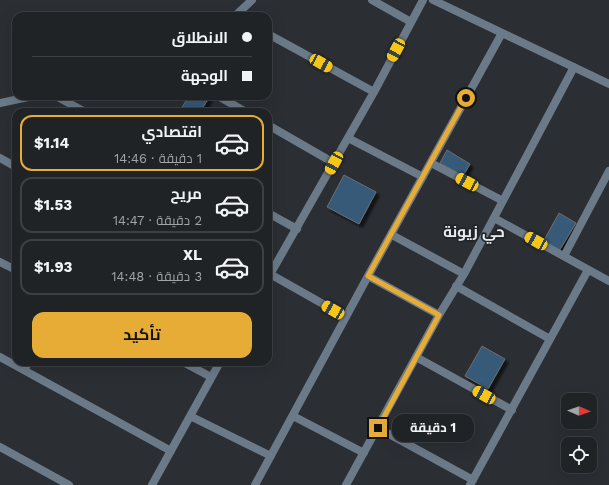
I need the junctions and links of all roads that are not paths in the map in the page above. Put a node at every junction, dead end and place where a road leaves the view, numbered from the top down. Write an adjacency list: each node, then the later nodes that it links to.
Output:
1 (252, 0): 5 (street)
2 (372, 0): 6 (street)
3 (423, 0): 6 (street)
4 (433, 0): 7 (street)
5 (240, 12)
6 (411, 22): 11 (street)
7 (502, 33): 9 (street); 22 (street)
8 (272, 36): 11 (street)
9 (574, 67): 10 (street); 26 (street)
10 (609, 84)
11 (374, 92): 19 (street)
12 (14, 100): 15 (street)
13 (63, 100): 16 (street)
14 (225, 100): 17 (street)
15 (0, 103)
16 (78, 108)
17 (239, 108)
18 (272, 127): 21 (street)
19 (348, 138): 21 (street); 25 (street)
20 (0, 158): 23 (street)
21 (334, 163): 29 (street)
22 (431, 163): 25 (street); 26 (street)
23 (12, 165)
24 (609, 171): 31 (street)
25 (423, 177): 30 (street)
26 (503, 201): 28 (street)
27 (272, 215): 29 (street)
28 (494, 218): 31 (street); 36 (street)
29 (297, 229): 35 (street)
30 (392, 235): 36 (street); 37 (street)
31 (564, 256): 34 (street)
32 (0, 262): 33 (street)
33 (12, 268)
34 (588, 270): 39 (street); 43 (street)
35 (272, 271)
36 (464, 274): 40 (street)
37 (368, 276): 41 (street); 42 (street)
38 (272, 278): 42 (street)
39 (609, 281)
40 (456, 286): 41 (street); 43 (street)
41 (439, 315): 45 (street)
42 (346, 317): 55 (street)
43 (550, 339): 53 (street)
44 (0, 357): 46 (street)
45 (416, 357): 53 (street); 56 (street)
46 (12, 364)
47 (17, 366): 51 (street)
48 (26, 366): 51 (street)
49 (190, 366): 52 (street)
50 (218, 366): 52 (street)
51 (24, 370): 58 (street)
52 (211, 377): 54 (street)
53 (512, 410): 61 (street)
54 (190, 416): 58 (street); 60 (street)
55 (293, 416): 59 (street); 60 (street)
56 (378, 428): 59 (street); 61 (street)
57 (0, 447): 62 (street)
58 (171, 450): 63 (street)
59 (364, 453): 65 (street)
60 (271, 456): 64 (street)
61 (472, 482)
62 (69, 485)
63 (152, 485)
64 (255, 485)
65 (346, 485)

